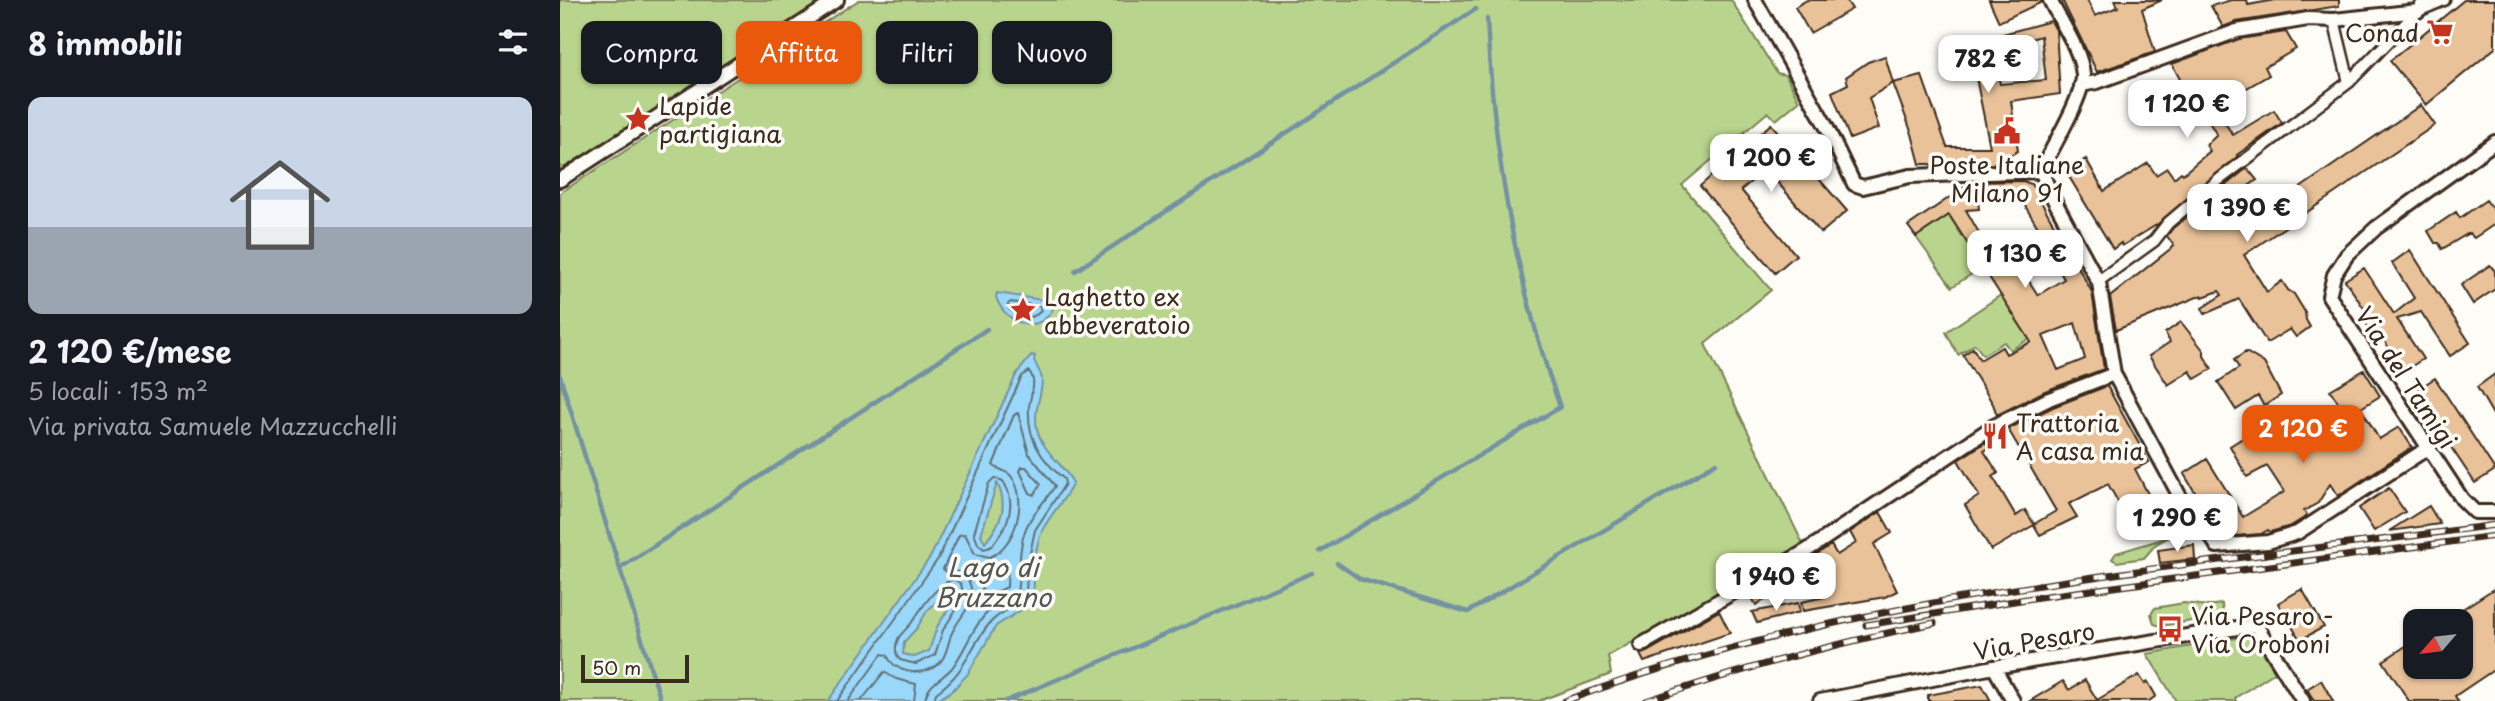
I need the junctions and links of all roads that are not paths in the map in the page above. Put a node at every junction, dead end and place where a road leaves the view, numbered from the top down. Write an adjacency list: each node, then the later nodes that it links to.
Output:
1 (837, 0): 11 (street)
2 (1755, 0): 10 (street)
3 (2050, 0): 8 (street)
4 (2444, 0): 5 (street)
5 (2422, 5): 6 (street); 7 (street)
6 (2334, 20): 7 (street); 8 (street)
7 (2349, 82): 12 (street)
8 (2081, 85): 10 (street)
9 (2495, 142): 14 (street, Via del Tamigi)
10 (2041, 171): 12 (street)
11 (560, 180)
12 (2099, 283): 13 (street)
13 (2114, 374): 14 (street); 16 (street)
14 (2428, 448): 15 (street, Via del Tamigi)
15 (2490, 512)
16 (1641, 645)
17 (1994, 667): 18 (street, Via Pesaro); 19 (street); 20 (street, Via Pesaro)
18 (1820, 701)
19 (2013, 701)
20 (2303, 701)

